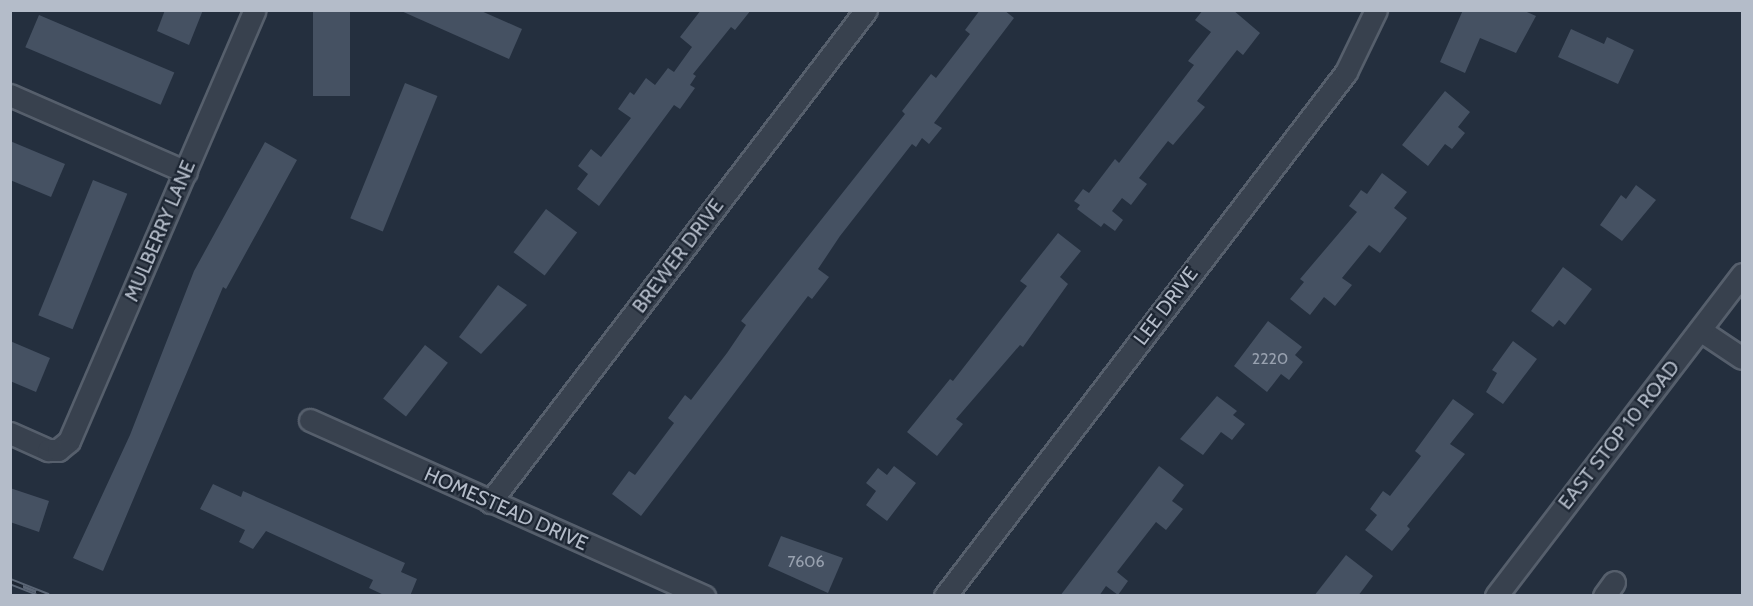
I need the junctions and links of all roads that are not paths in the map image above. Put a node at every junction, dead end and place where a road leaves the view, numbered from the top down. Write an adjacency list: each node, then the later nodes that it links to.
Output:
1 (255, 10): 5 (street, MULBERRY LANE)
2 (866, 10): 11 (street, BREWER DRIVE)
3 (1376, 10): 13 (street, LEE DRIVE)
4 (10, 95): 5 (street)
5 (186, 172): 10 (street, MULBERRY LANE)
6 (1743, 274): 7 (street, EAST STOP 10 ROAD)
7 (1700, 330): 8 (street); 14 (street, EAST STOP 10 ROAD)
8 (1743, 358)
9 (310, 420): 11 (street, HOMESTEAD DRIVE)
10 (10, 434)
11 (490, 502): 12 (street, HOMESTEAD DRIVE)
12 (704, 596)
13 (945, 596)
14 (1496, 596)

